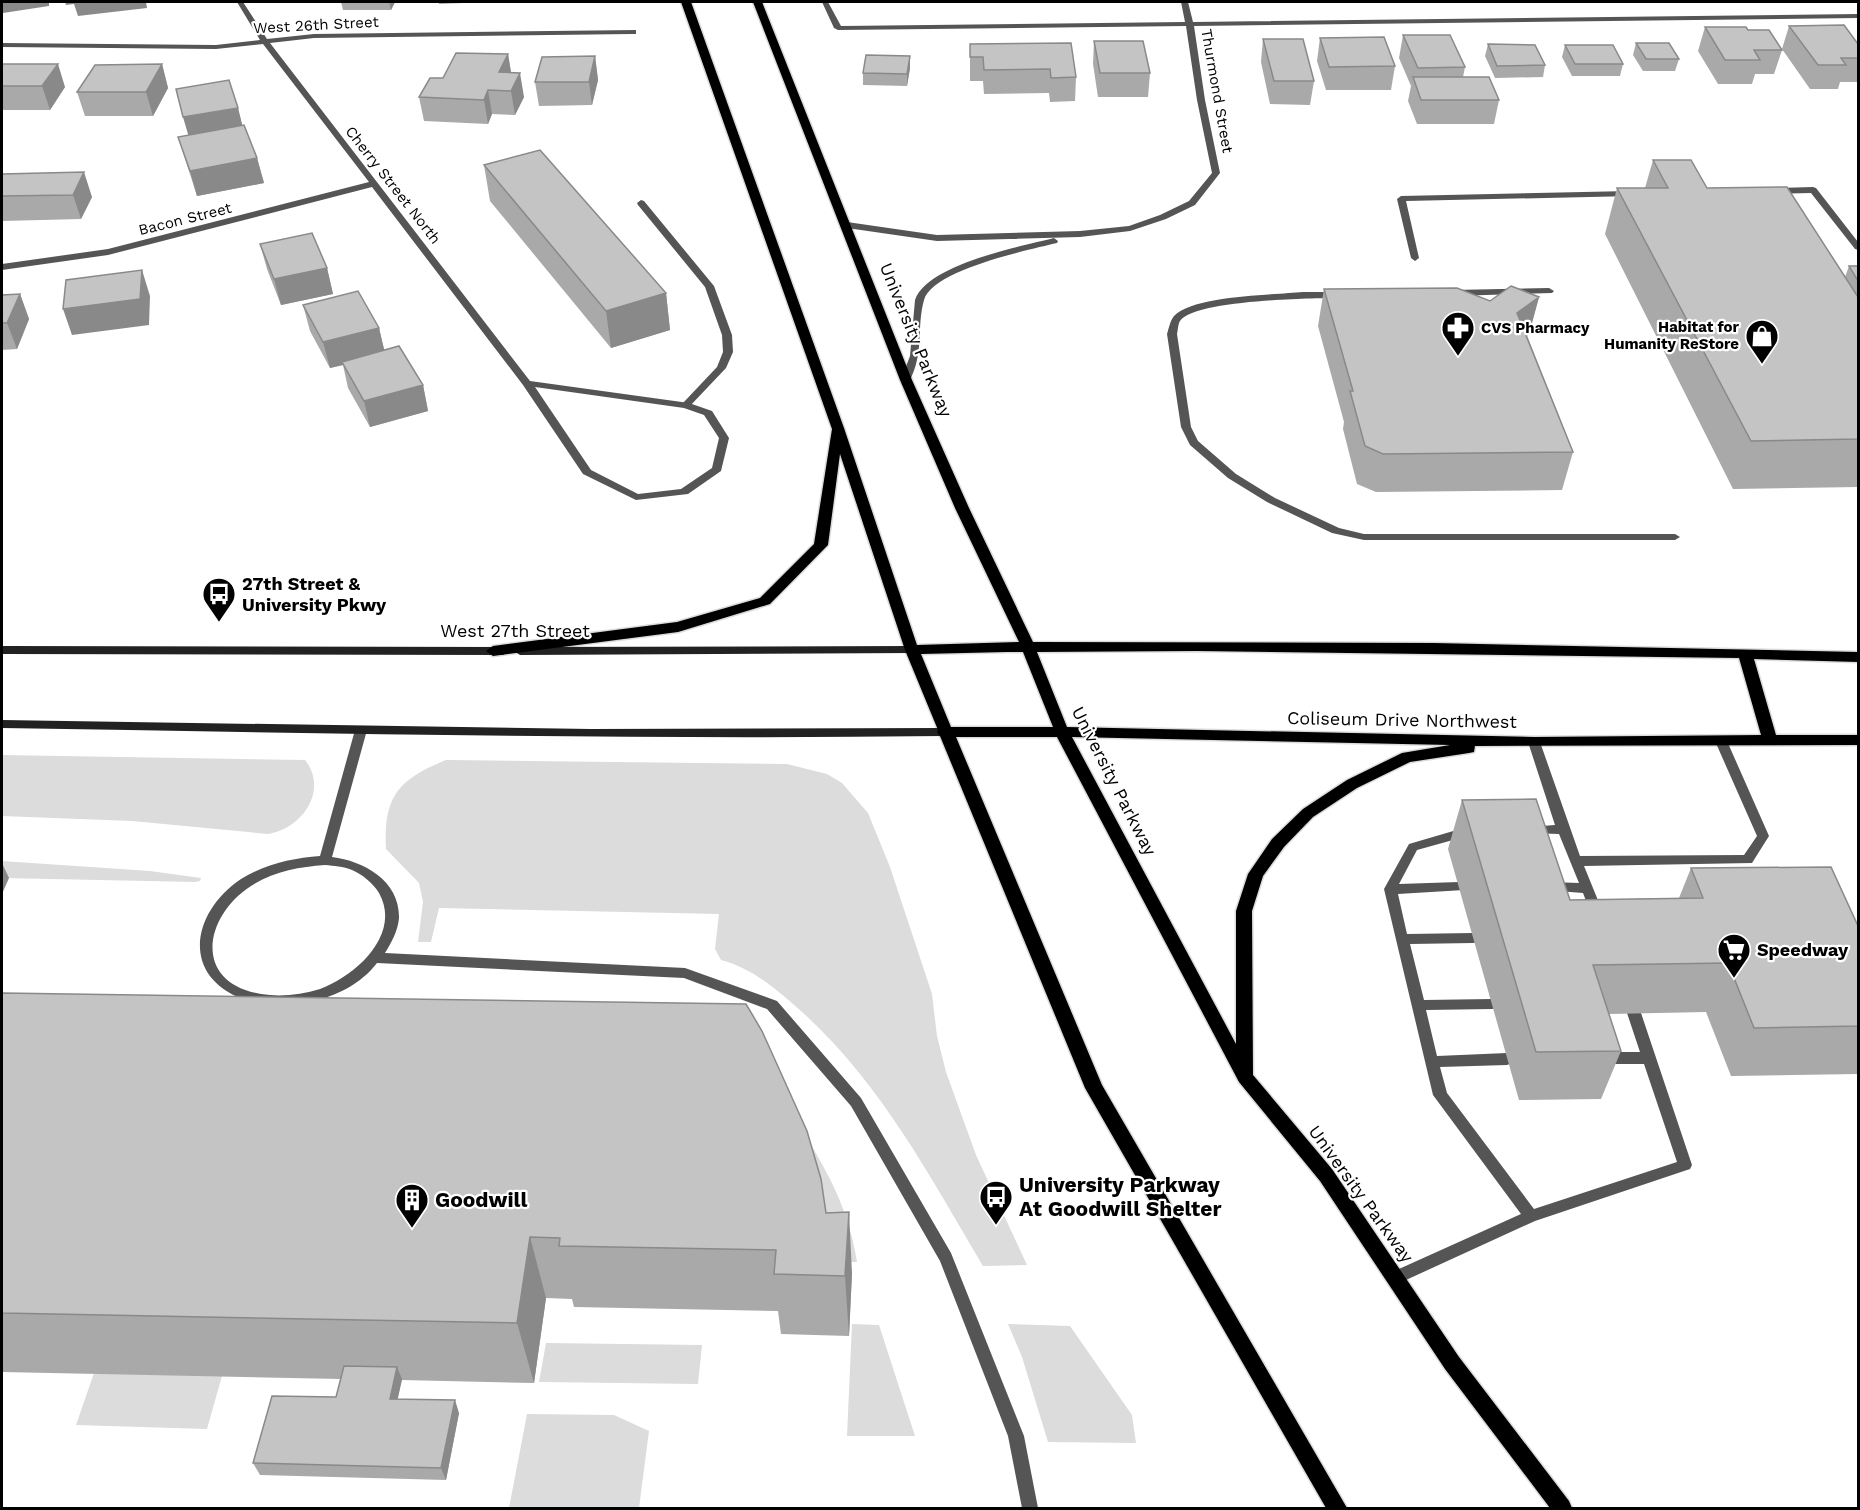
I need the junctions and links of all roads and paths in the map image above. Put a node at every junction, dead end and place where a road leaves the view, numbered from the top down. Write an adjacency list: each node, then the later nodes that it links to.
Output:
1 (240, 2): 9 (street, Cherry Street North)
2 (686, 2): 26 (main road)
3 (757, 2): 15 (main road, University Parkway)
4 (825, 2): 7 (street)
5 (1184, 2): 7 (street, Thurmond Street)
6 (1858, 16): 7 (street)
7 (1190, 26): 16 (street, Thurmond Street)
8 (633, 32): 9 (street, West 26th Street)
9 (264, 40): 10 (street, West 26th Street); 11 (street, Cherry Street North)
10 (2, 45)
11 (373, 184): 19 (street, Bacon Street); 24 (street, Cherry Street North)
12 (1766, 191): 17 (street)
13 (1636, 194): 18 (street)
14 (641, 202): 25 (street)
15 (847, 225): 16 (street, Thurmond Street); 23 (main road, University Parkway)
16 (1080, 234): 23 (street, Thurmond Street)
17 (1858, 247)
18 (1415, 258)
19 (2, 267)
20 (1550, 291): 21 (street)
21 (1444, 293)
22 (1350, 294): 27 (street)
23 (906, 380): 28 (main road, University Parkway)
24 (527, 383): 25 (street, Cherry Street North); 25 (street, Cherry Street North)
25 (686, 405)
26 (838, 428): 30 (main road); 31 (main road)
27 (1675, 537)
28 (1028, 646): 30 (main road, West 27th Street); 32 (main road); 37 (main road, University Parkway)
29 (2, 650): 31 (street, West 27th Street)
30 (912, 650): 31 (street, West 27th Street); 36 (main road)
31 (493, 651)
32 (1745, 653): 33 (main road); 40 (main road)
33 (1858, 657)
34 (2, 724): 35 (street)
35 (361, 730): 36 (street); 46 (street)
36 (944, 732): 37 (main road, Coliseum Drive Northwest); 67 (main road)
37 (1062, 732): 41 (main road, Coliseum Drive Northwest); 63 (main road, University Parkway)
38 (1858, 740): 40 (main road, Coliseum Drive Northwest)
39 (1721, 741): 40 (main road, Coliseum Drive Northwest); 42 (main road, Coliseum Drive Northwest); 47 (street)
40 (1770, 741)
41 (1515, 742): 42 (main road, Coliseum Drive Northwest); 63 (main road)
42 (1534, 742): 43 (street)
43 (1563, 829): 45 (street); 47 (street)
44 (1485, 830): 51 (street)
45 (1518, 830)
46 (325, 860): 55 (street); 55 (street)
47 (1576, 861): 50 (street)
48 (1459, 887): 51 (street)
49 (1533, 887): 50 (street)
50 (1588, 888): 52 (street)
51 (1390, 889): 54 (street)
52 (1602, 928)
53 (1473, 938): 54 (street)
54 (1402, 939): 57 (street)
55 (376, 958): 66 (street)
56 (1492, 1004): 57 (street)
57 (1418, 1005): 62 (street)
58 (1634, 1013): 60 (street)
59 (1588, 1058): 60 (street)
60 (1649, 1058): 64 (street)
61 (1507, 1059): 62 (street)
62 (1432, 1062): 64 (street)
63 (1245, 1077): 65 (main road, University Parkway)
64 (1531, 1216): 65 (street)
65 (1395, 1278): 68 (main road, University Parkway)
66 (1030, 1509)
67 (1337, 1509)
68 (1562, 1509)

